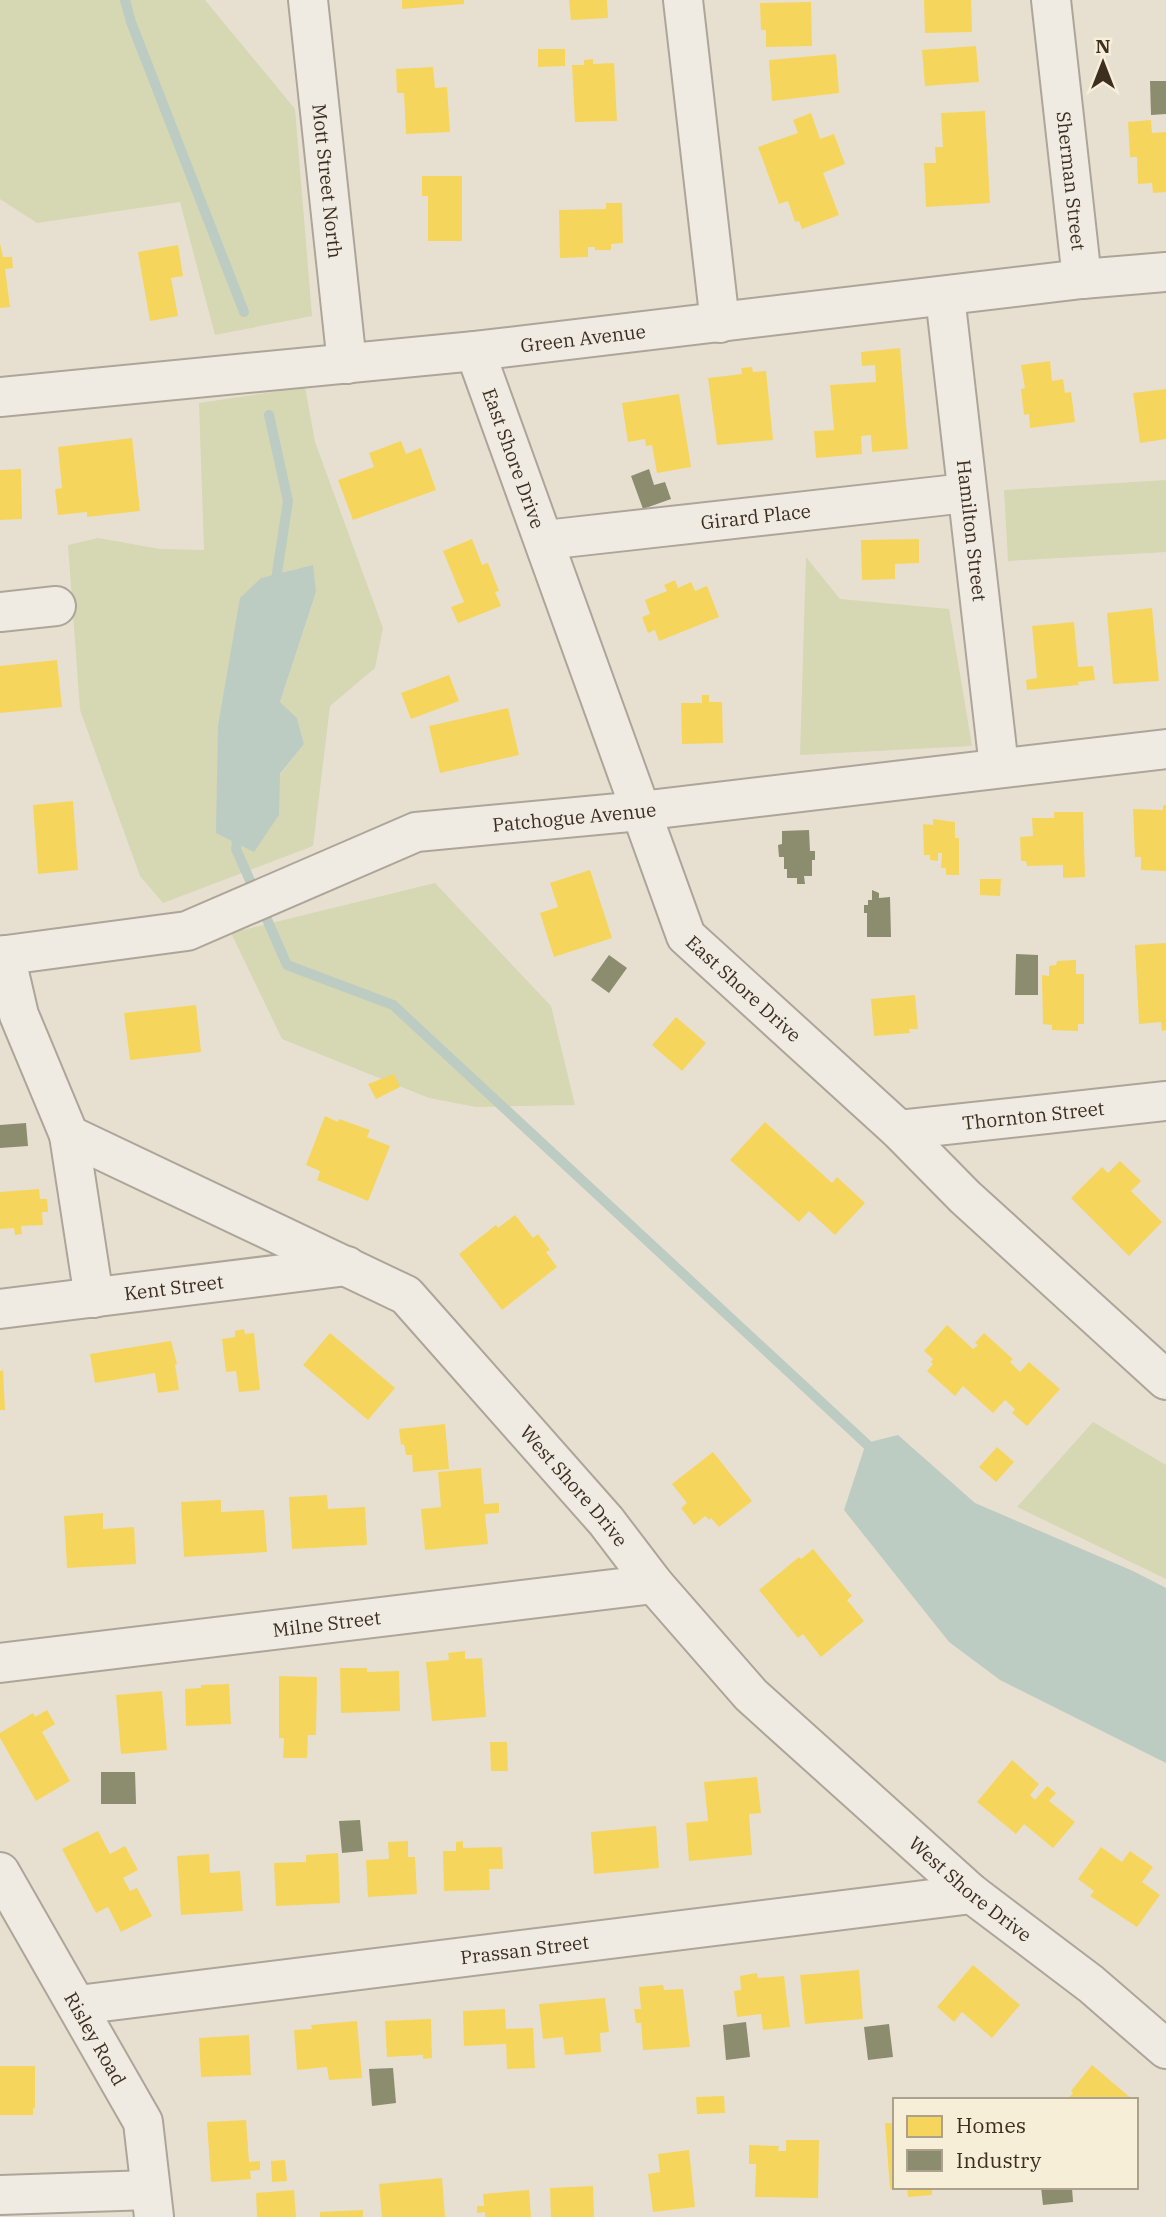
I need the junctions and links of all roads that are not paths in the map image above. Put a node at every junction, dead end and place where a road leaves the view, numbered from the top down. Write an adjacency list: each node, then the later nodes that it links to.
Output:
1 (308, 0): 9 (street, Mott Street North)
2 (682, 0): 7 (street)
3 (1051, 0): 5 (street, Sherman Street)
4 (1166, 272): 5 (street, Green Avenue)
5 (1083, 279): 6 (street, Green Avenue)
6 (945, 296): 7 (street, Green Avenue); 11 (street, Hamilton Street)
7 (720, 323): 8 (street, Green Avenue)
8 (475, 351): 9 (street, Green Avenue); 12 (street, East Shore Drive)
9 (347, 363): 10 (street, Green Avenue)
10 (0, 397)
11 (966, 493): 12 (street, Girard Place); 16 (street, Hamilton Street)
12 (545, 540): 17 (street, East Shore Drive)
13 (56, 606): 14 (street)
14 (0, 612)
15 (1166, 750): 16 (street, Patchogue Avenue)
16 (999, 768): 17 (street, Patchogue Avenue)
17 (640, 811): 18 (street, Patchogue Avenue); 20 (street, East Shore Drive)
18 (2, 955): 21 (street)
19 (1166, 1101): 20 (street, Thornton Street)
20 (899, 1130): 25 (street, East Shore Drive)
21 (69, 1135): 22 (street, West Shore Drive); 23 (street)
22 (347, 1266): 23 (street, Kent Street); 26 (street, West Shore Drive)
23 (94, 1298): 24 (street, Kent Street)
24 (0, 1309)
25 (1166, 1380)
26 (654, 1584): 27 (street, Milne Street); 29 (street, West Shore Drive)
27 (0, 1663)
28 (0, 1872): 30 (street, Risley Road)
29 (972, 1894): 30 (street, Prassan Street); 31 (street, West Shore Drive)
30 (78, 2005): 33 (street, Risley Road)
31 (1166, 2049)
32 (0, 2195): 33 (street)
33 (152, 2204)

